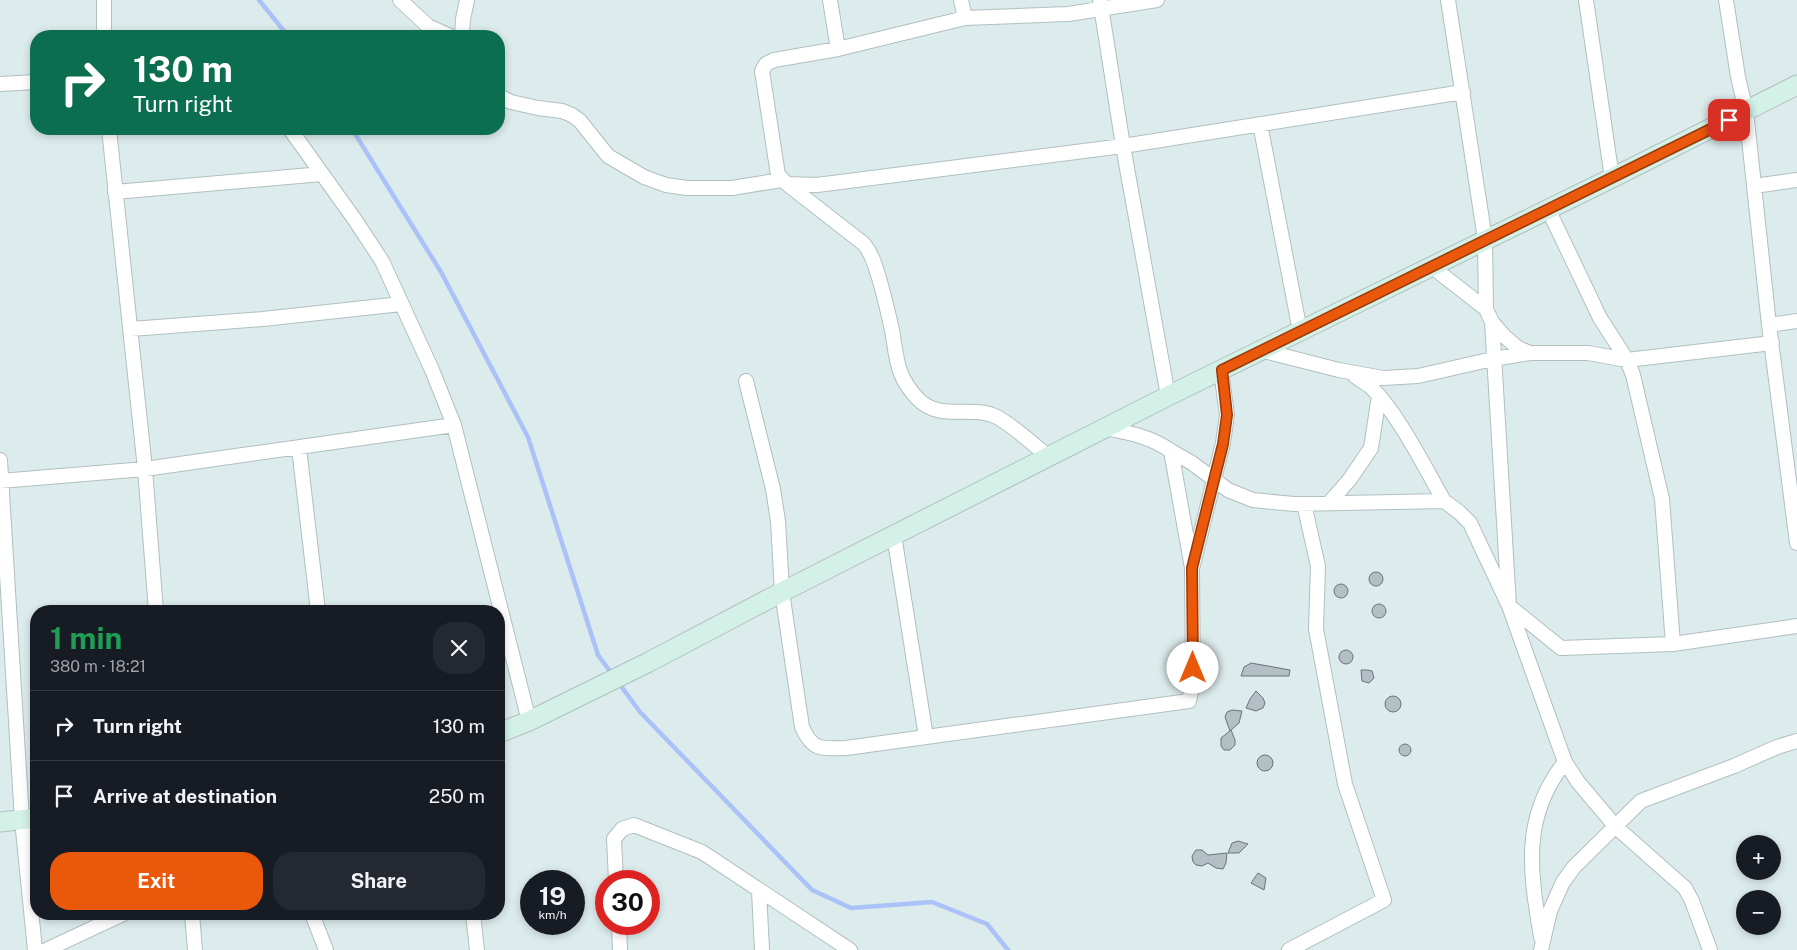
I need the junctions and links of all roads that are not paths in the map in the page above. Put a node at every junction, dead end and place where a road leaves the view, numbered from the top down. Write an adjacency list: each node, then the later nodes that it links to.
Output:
1 (104, 0): 12 (street)
2 (400, 0): 13 (street)
3 (467, 0): 14 (street)
4 (830, 0): 15 (street)
5 (961, 0): 11 (street)
6 (1157, 0): 10 (street)
7 (1448, 0): 19 (street)
8 (1586, 0): 27 (street)
9 (1726, 0): 21 (street)
10 (1101, 4): 11 (street); 25 (street)
11 (965, 18): 15 (street)
12 (104, 30)
13 (437, 30)
14 (462, 30)
15 (838, 50): 29 (street)
16 (30, 82): 17 (street)
17 (0, 84)
18 (1797, 85): 21 (street)
19 (1463, 92): 22 (street); 33 (street)
20 (505, 99): 29 (street)
21 (1746, 111): 27 (street); 30 (street)
22 (1260, 124): 25 (street); 40 (street)
23 (110, 135): 31 (street)
24 (294, 135): 26 (street)
25 (1123, 146): 29 (street); 49 (street)
26 (322, 174): 31 (street); 35 (street)
27 (1612, 178): 32 (street)
28 (1797, 180): 30 (street)
29 (784, 182): 55 (street)
30 (1754, 186): 38 (street)
31 (116, 192): 39 (street)
32 (1548, 209): 33 (street); 45 (street)
33 (1485, 239): 34 (street); 36 (street)
34 (1431, 266): 36 (street); 40 (street)
35 (401, 304): 39 (street); 51 (street)
36 (1489, 315): 43 (street); 44 (street)
37 (1797, 321): 38 (street)
38 (1770, 325): 41 (street)
39 (131, 329): 58 (street)
40 (1300, 331): 42 (street)
41 (1772, 343): 45 (street); 57 (street)
42 (1260, 350): 46 (street); 47 (street)
43 (1530, 353): 44 (street); 45 (street)
44 (1493, 359): 47 (street); 71 (street)
45 (1627, 360): 74 (street)
46 (1222, 370): 49 (street); 59 (street)
47 (1348, 372): 50 (street)
48 (746, 382): 67 (street)
49 (1168, 396): 52 (street)
50 (1379, 396): 61 (street); 62 (street)
51 (454, 425): 53 (street); 70 (street)
52 (1104, 428): 54 (street); 55 (street)
53 (299, 448): 58 (street); 69 (street)
54 (1171, 451): 59 (street); 66 (street)
55 (1048, 456): 64 (street)
56 (0, 460): 60 (street)
57 (1792, 462): 65 (street)
58 (145, 469): 60 (street); 68 (street)
59 (1214, 479): 63 (street); 66 (street)
60 (1, 481): 80 (street)
61 (1444, 501): 62 (street); 71 (street)
62 (1329, 503): 63 (street)
63 (1304, 504): 101 (street)
64 (894, 535): 67 (street); 77 (street)
65 (1797, 543)
66 (1192, 568): 77 (street)
67 (782, 592): 75 (street); 77 (street)
68 (156, 605)
69 (317, 605)
70 (500, 605)
71 (1509, 606): 74 (street); 79 (street)
72 (505, 626): 75 (street)
73 (1797, 626): 74 (street)
74 (1673, 644)
75 (529, 721): 76 (street)
76 (505, 730)
77 (926, 737)
78 (1797, 741): 82 (street)
79 (1566, 762): 82 (street); 92 (street)
80 (29, 819): 81 (street); 83 (street)
81 (0, 822)
82 (1616, 827): 92 (street); 102 (street)
83 (30, 841)
84 (615, 870): 85 (street)
85 (759, 891): 99 (street); 100 (street)
86 (34, 920): 93 (street)
87 (110, 920): 94 (street)
88 (192, 920): 95 (street)
89 (314, 920): 96 (street)
90 (474, 920): 97 (street)
91 (619, 935): 98 (street)
92 (1542, 948)
93 (35, 950)
94 (46, 950)
95 (195, 950)
96 (326, 950)
97 (477, 950)
98 (620, 950)
99 (762, 950)
100 (850, 950)
101 (1289, 950)
102 (1710, 950)

